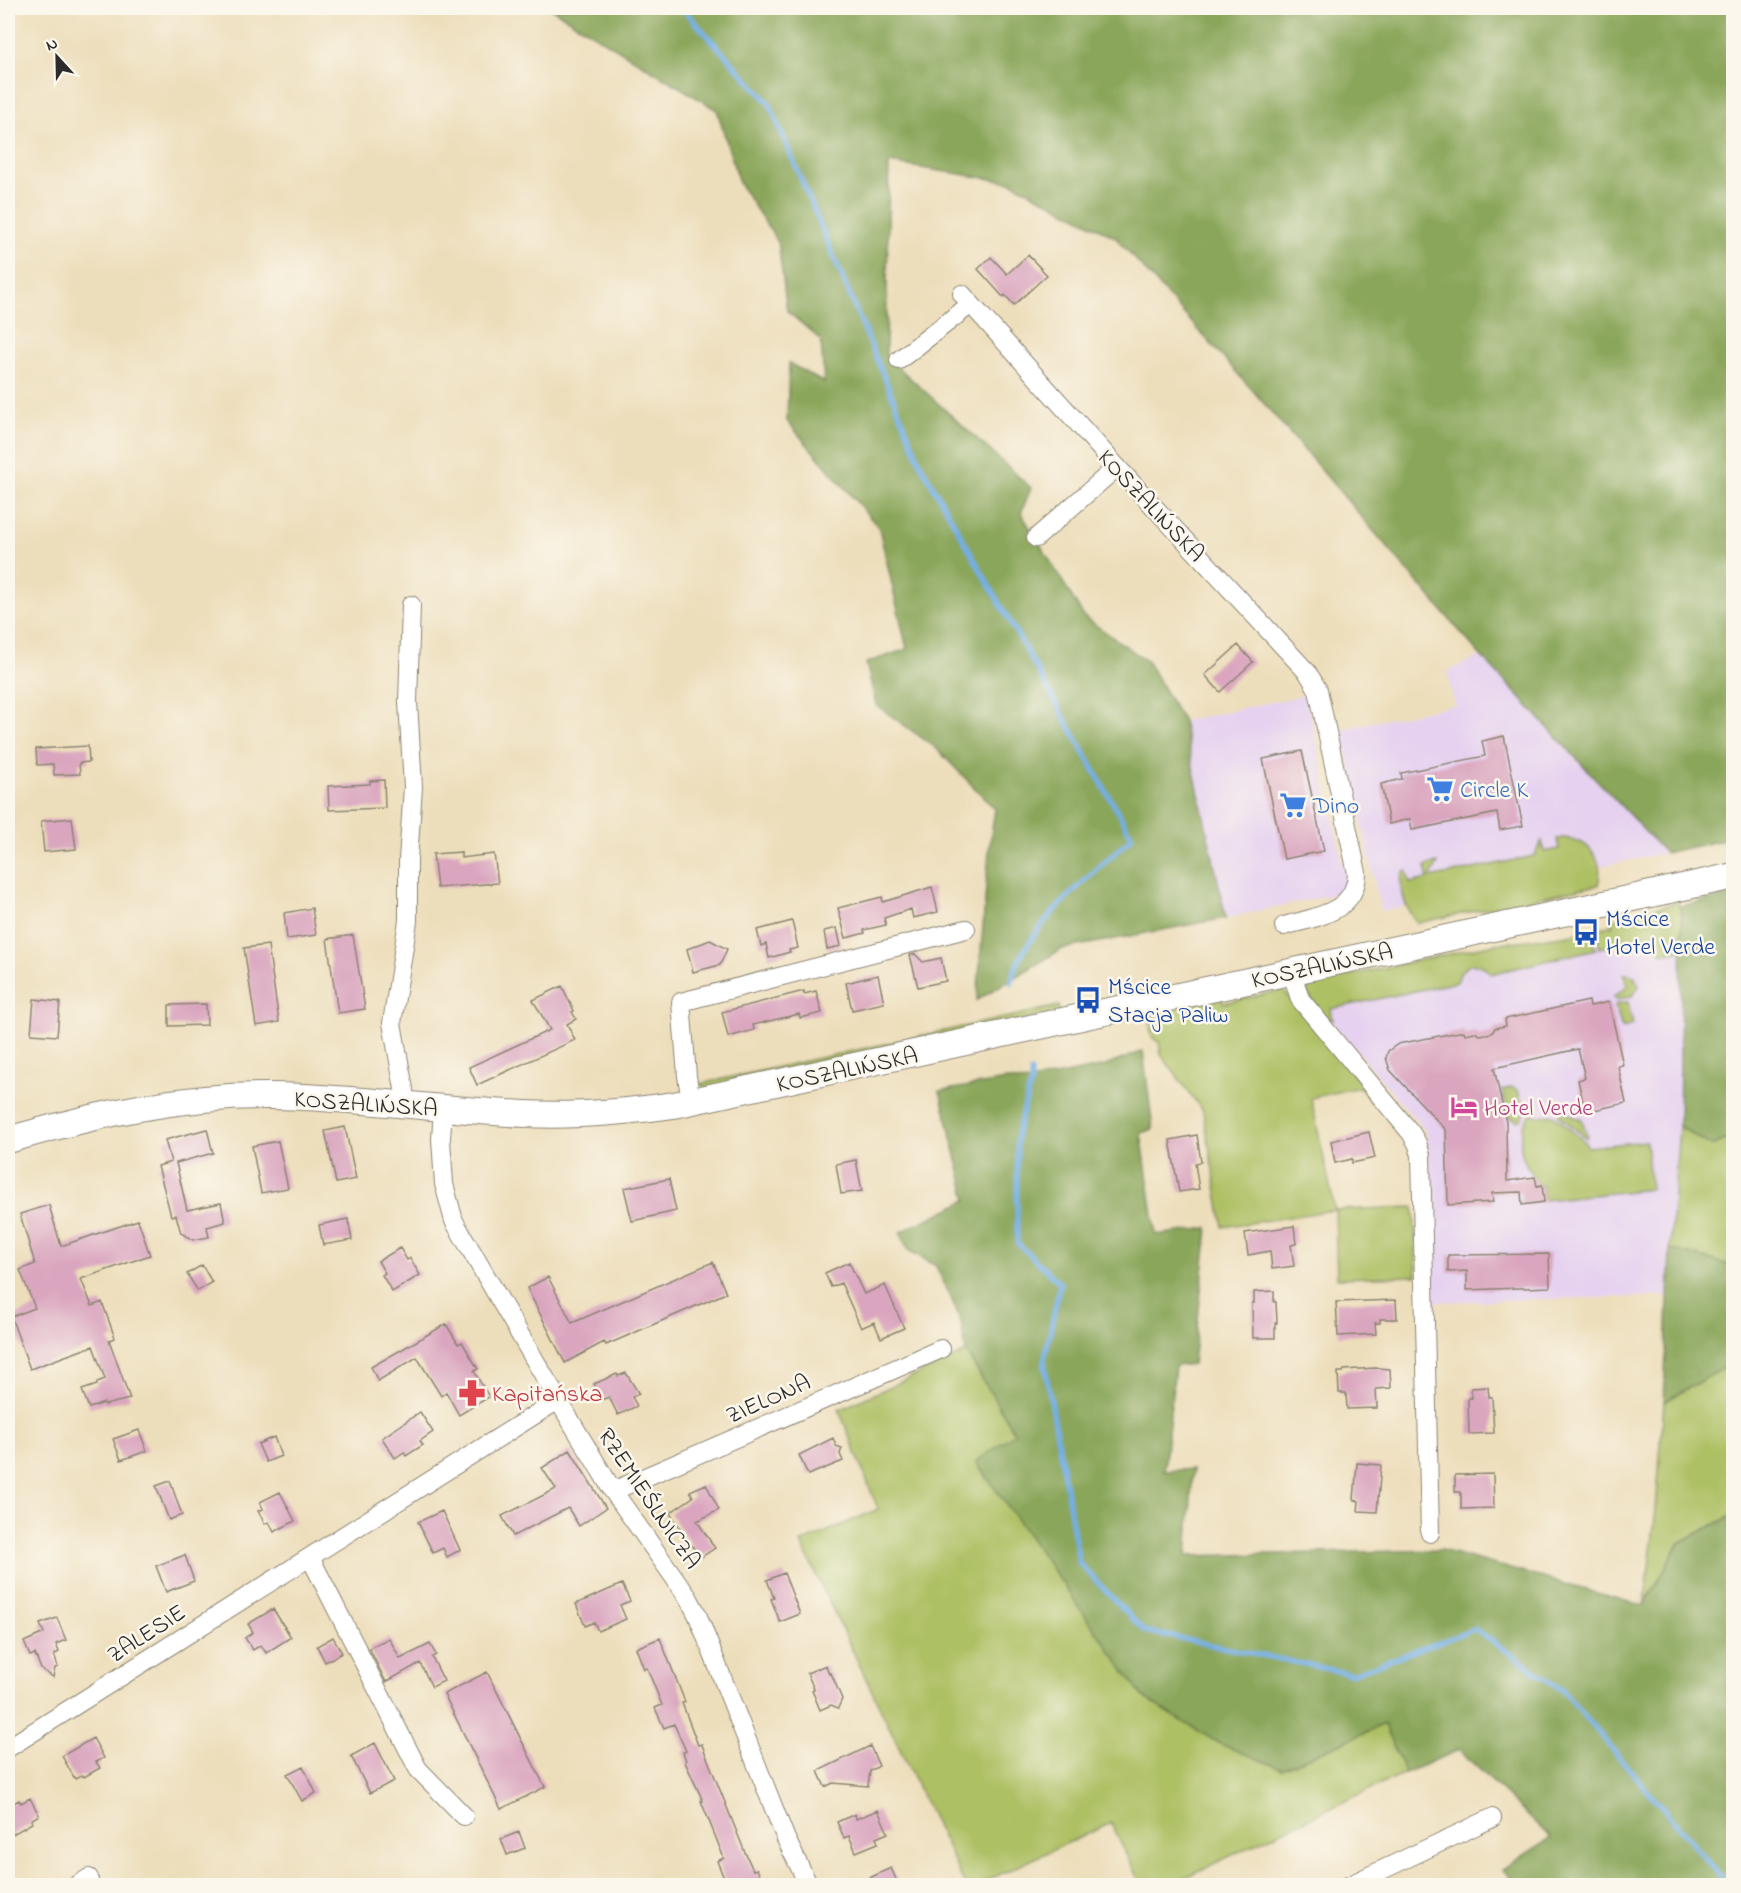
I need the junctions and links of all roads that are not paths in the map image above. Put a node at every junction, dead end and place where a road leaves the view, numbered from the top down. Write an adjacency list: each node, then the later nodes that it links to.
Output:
1 (899, 360): 2 (street, KOSZALIŃSKA)
2 (1117, 467): 3 (street); 6 (street, KOSZALIŃSKA)
3 (1036, 538)
4 (411, 605): 10 (street)
5 (1734, 876): 8 (main road, KOSZALIŃSKA)
6 (1284, 926)
7 (966, 929): 9 (street)
8 (1292, 973): 9 (main road, KOSZALIŃSKA); 16 (street)
9 (691, 1102): 11 (main road, KOSZALIŃSKA)
10 (404, 1105): 11 (main road, KOSZALIŃSKA); 12 (main road, KOSZALIŃSKA)
11 (443, 1109): 14 (street, RZEMIEŚLNICZA)
12 (8, 1140)
13 (941, 1349): 15 (street, ZIELONA)
14 (558, 1400): 15 (street, RZEMIEŚLNICZA); 17 (street, ZALESIE)
15 (614, 1491): 21 (street, RZEMIEŚLNICZA)
16 (1430, 1533)
17 (310, 1557): 18 (street, ZALESIE); 19 (street)
18 (8, 1748)
19 (464, 1816)
20 (1492, 1818): 22 (street)
21 (809, 1886)
22 (1348, 1886)

